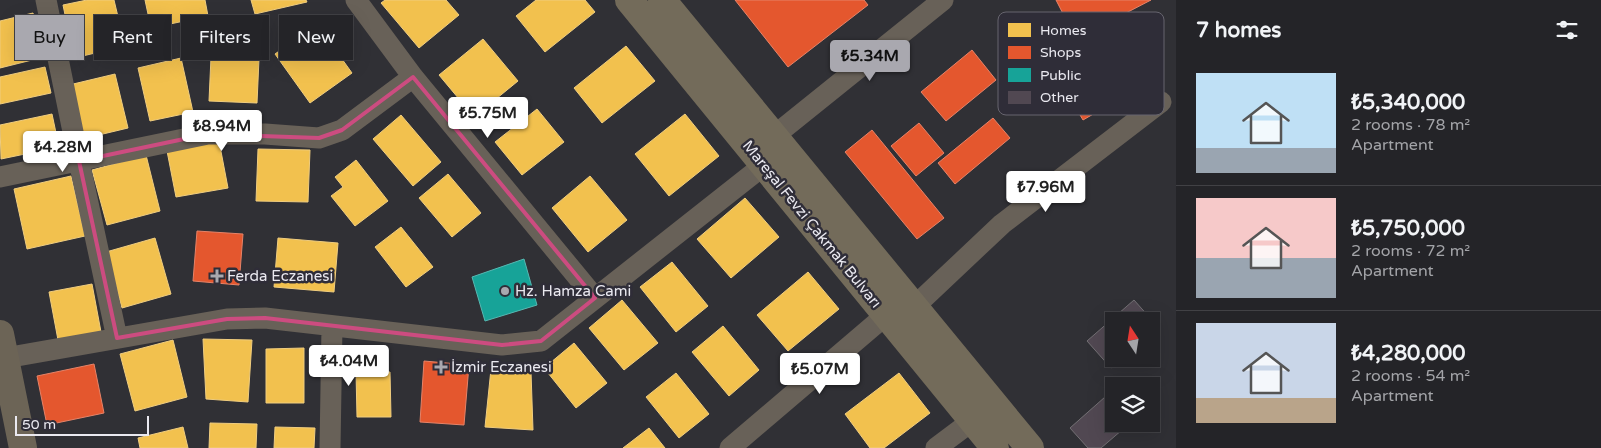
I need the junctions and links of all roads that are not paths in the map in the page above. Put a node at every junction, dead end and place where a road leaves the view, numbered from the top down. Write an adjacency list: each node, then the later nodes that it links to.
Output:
1 (46, 0): 9 (street)
2 (356, 0): 6 (street)
3 (629, 0): 10 (main road, Mareşal Fevzi Çakmak Bulvarı)
4 (943, 0): 8 (street)
5 (669, 2): 8 (main road)
6 (413, 77): 9 (street); 12 (street)
7 (1144, 115): 13 (street)
8 (774, 136): 13 (main road)
9 (79, 161): 11 (street); 16 (street)
10 (764, 165): 12 (street); 14 (main road, Mareşal Fevzi Çakmak Bulvarı)
11 (0, 177)
12 (595, 298): 15 (street)
13 (915, 306): 24 (main road)
14 (886, 315): 18 (main road, Mareşal Fevzi Çakmak Bulvarı); 21 (street)
15 (332, 326): 16 (street); 20 (street)
16 (117, 338): 17 (street)
17 (2, 350): 19 (street)
18 (972, 421): 22 (street); 23 (main road, Mareşal Fevzi Çakmak Bulvarı)
19 (24, 448)
20 (330, 448)
21 (730, 448)
22 (936, 448)
23 (994, 448)
24 (1030, 448)

